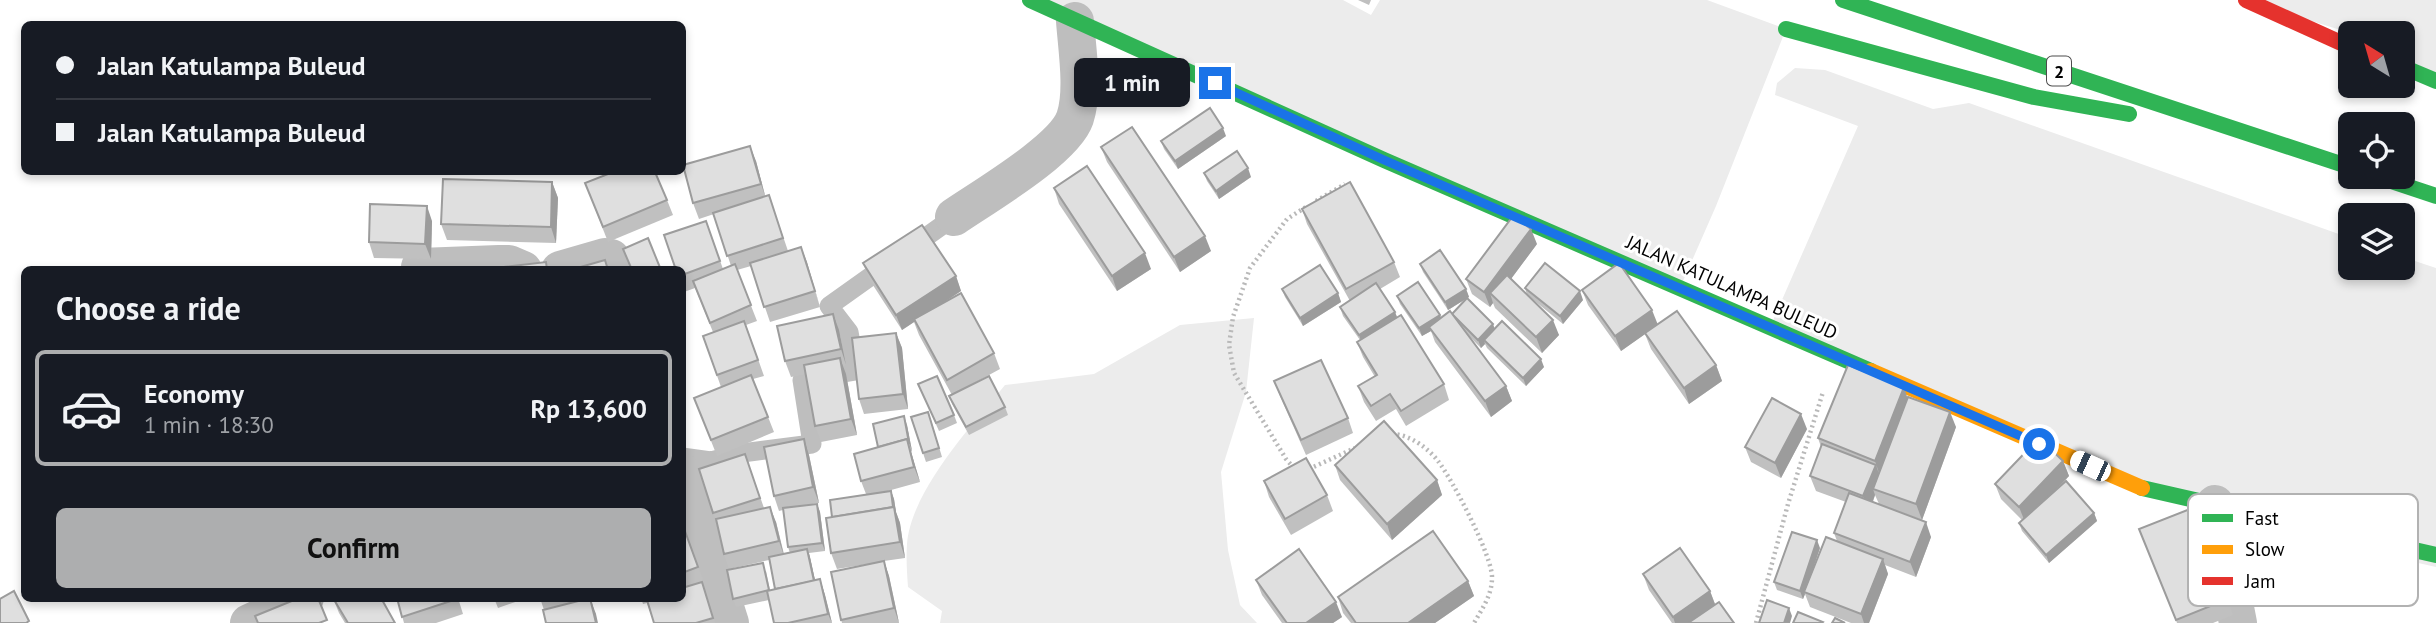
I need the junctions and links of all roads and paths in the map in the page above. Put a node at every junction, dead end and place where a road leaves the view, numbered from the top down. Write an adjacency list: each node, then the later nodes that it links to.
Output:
1 (1030, 0): 4 (main road, JALAN KATULAMPA BULEUD)
2 (1843, 0): 9 (main road, 2)
3 (2246, 0): 6 (main road)
4 (1075, 20): 10 (main road, JALAN KATULAMPA BULEUD); 14 (street)
5 (1786, 29): 9 (main road)
6 (2338, 42)
7 (2415, 72): 8 (main road)
8 (2436, 81)
9 (2276, 141): 11 (main road, 2)
10 (1384, 160): 19 (main road, JALAN KATULAMPA BULEUD); 21 (path)
11 (2338, 163)
12 (2413, 189): 13 (main road)
13 (2436, 197)
14 (954, 218): 22 (lane)
15 (446, 266): 16 (street)
16 (507, 266)
17 (574, 266): 18 (street)
18 (618, 266)
19 (1834, 355): 24 (main road, JALAN KATULAMPA BULEUD); 31 (path)
20 (1386, 434): 30 (path)
21 (1361, 446)
22 (686, 458)
23 (686, 485): 29 (street)
24 (2188, 498)
25 (2418, 551): 26 (main road, JALAN KATULAMPA BULEUD)
26 (2436, 555)
27 (296, 602): 28 (street)
28 (249, 623)
29 (730, 623)
30 (1474, 623)
31 (1756, 623)

